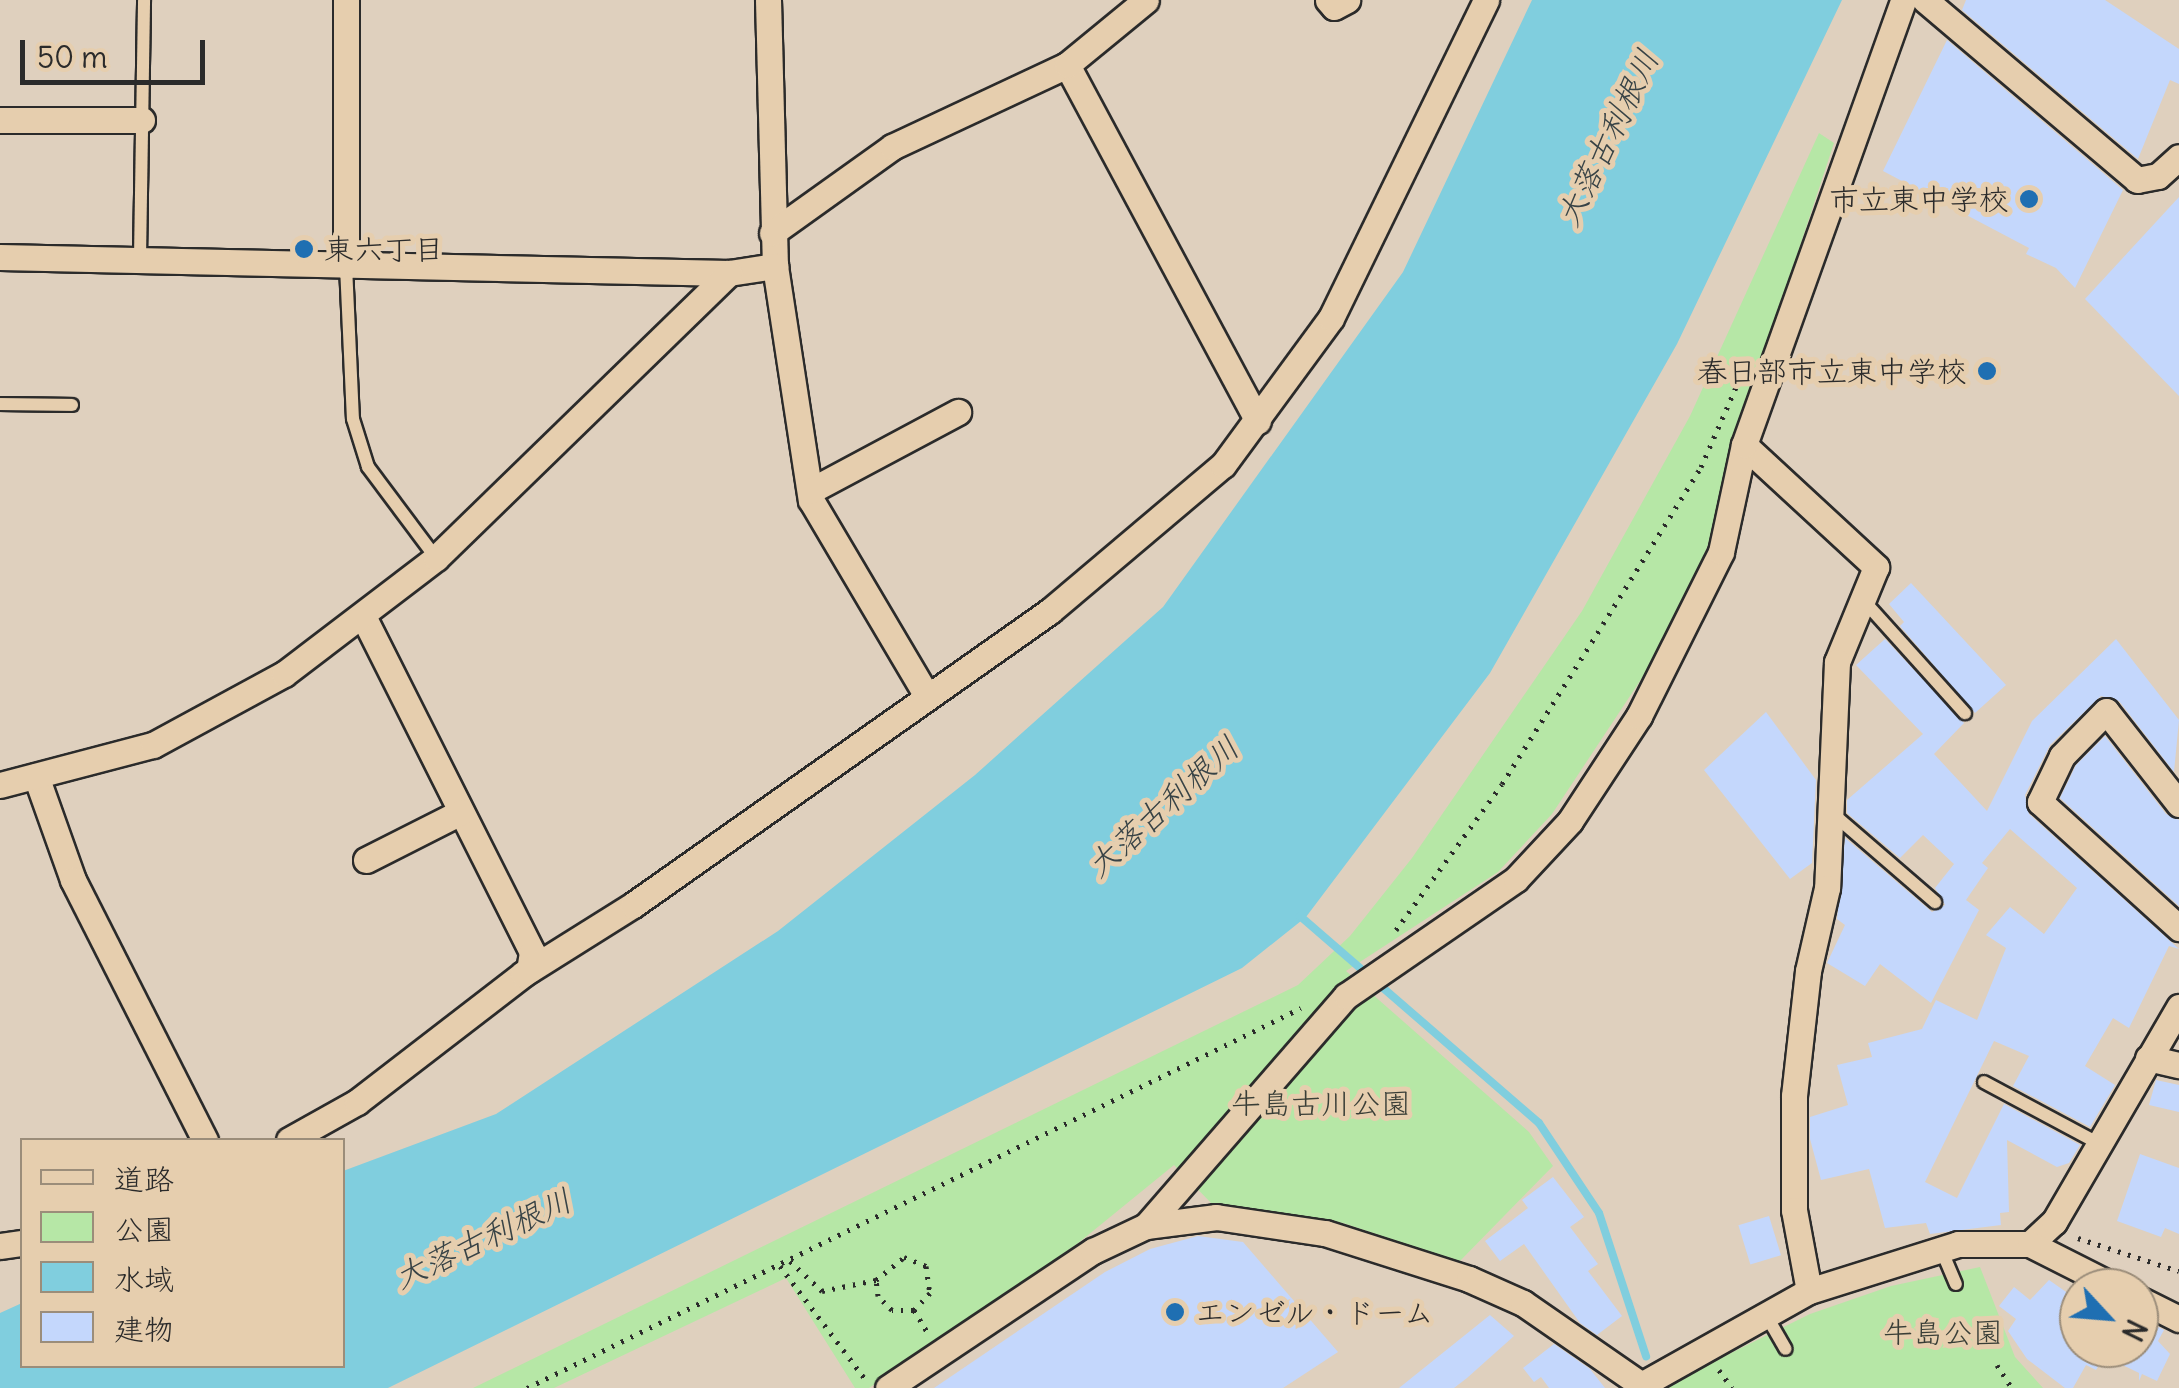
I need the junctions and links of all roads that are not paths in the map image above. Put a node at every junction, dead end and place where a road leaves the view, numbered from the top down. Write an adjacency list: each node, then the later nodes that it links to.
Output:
1 (144, 0): 12 (lane)
2 (346, 0): 17 (street)
3 (768, 0): 14 (street)
4 (1146, 0): 10 (street)
5 (1328, 0): 6 (street)
6 (1347, 0)
7 (1486, 0): 23 (street)
8 (1903, 0): 24 (street)
9 (1925, 0): 13 (street)
10 (1067, 65): 14 (street); 23 (street)
11 (0, 120): 12 (street)
12 (142, 120): 16 (lane)
13 (2179, 157)
14 (772, 234): 18 (street)
15 (0, 257): 16 (street)
16 (140, 258): 17 (street)
17 (346, 266): 19 (street); 26 (lane)
18 (775, 266): 19 (street); 25 (street)
19 (729, 273): 26 (street)
20 (0, 404): 21 (lane)
21 (72, 405)
22 (958, 412): 25 (street)
23 (1258, 420): 29 (street)
24 (1744, 446): 27 (street); 47 (street)
25 (810, 491): 29 (street)
26 (436, 558): 28 (street)
27 (1864, 601): 30 (lane); 35 (street)
28 (363, 616): 31 (street); 34 (street)
29 (927, 696): 39 (street)
30 (1965, 712)
31 (36, 776): 32 (street); 44 (street)
32 (0, 785)
33 (2179, 804): 38 (street)
34 (462, 812): 36 (street); 39 (street)
35 (1833, 814): 37 (lane); 52 (street)
36 (366, 860)
37 (1935, 902)
38 (2179, 928)
39 (529, 970): 45 (street)
40 (2179, 1007): 41 (street)
41 (2148, 1058): 42 (street); 46 (street)
42 (2179, 1064)
43 (1984, 1082): 46 (lane)
44 (203, 1138)
45 (293, 1138)
46 (2098, 1143): 48 (street)
47 (1146, 1226): 55 (street); 56 (street)
48 (2038, 1236): 49 (street); 50 (street)
49 (1941, 1249): 51 (lane); 52 (street)
50 (2087, 1268)
51 (1956, 1284)
52 (1809, 1291): 53 (street)
53 (1766, 1315): 54 (lane); 55 (street)
54 (1786, 1350)
55 (1638, 1386)
56 (888, 1388)

